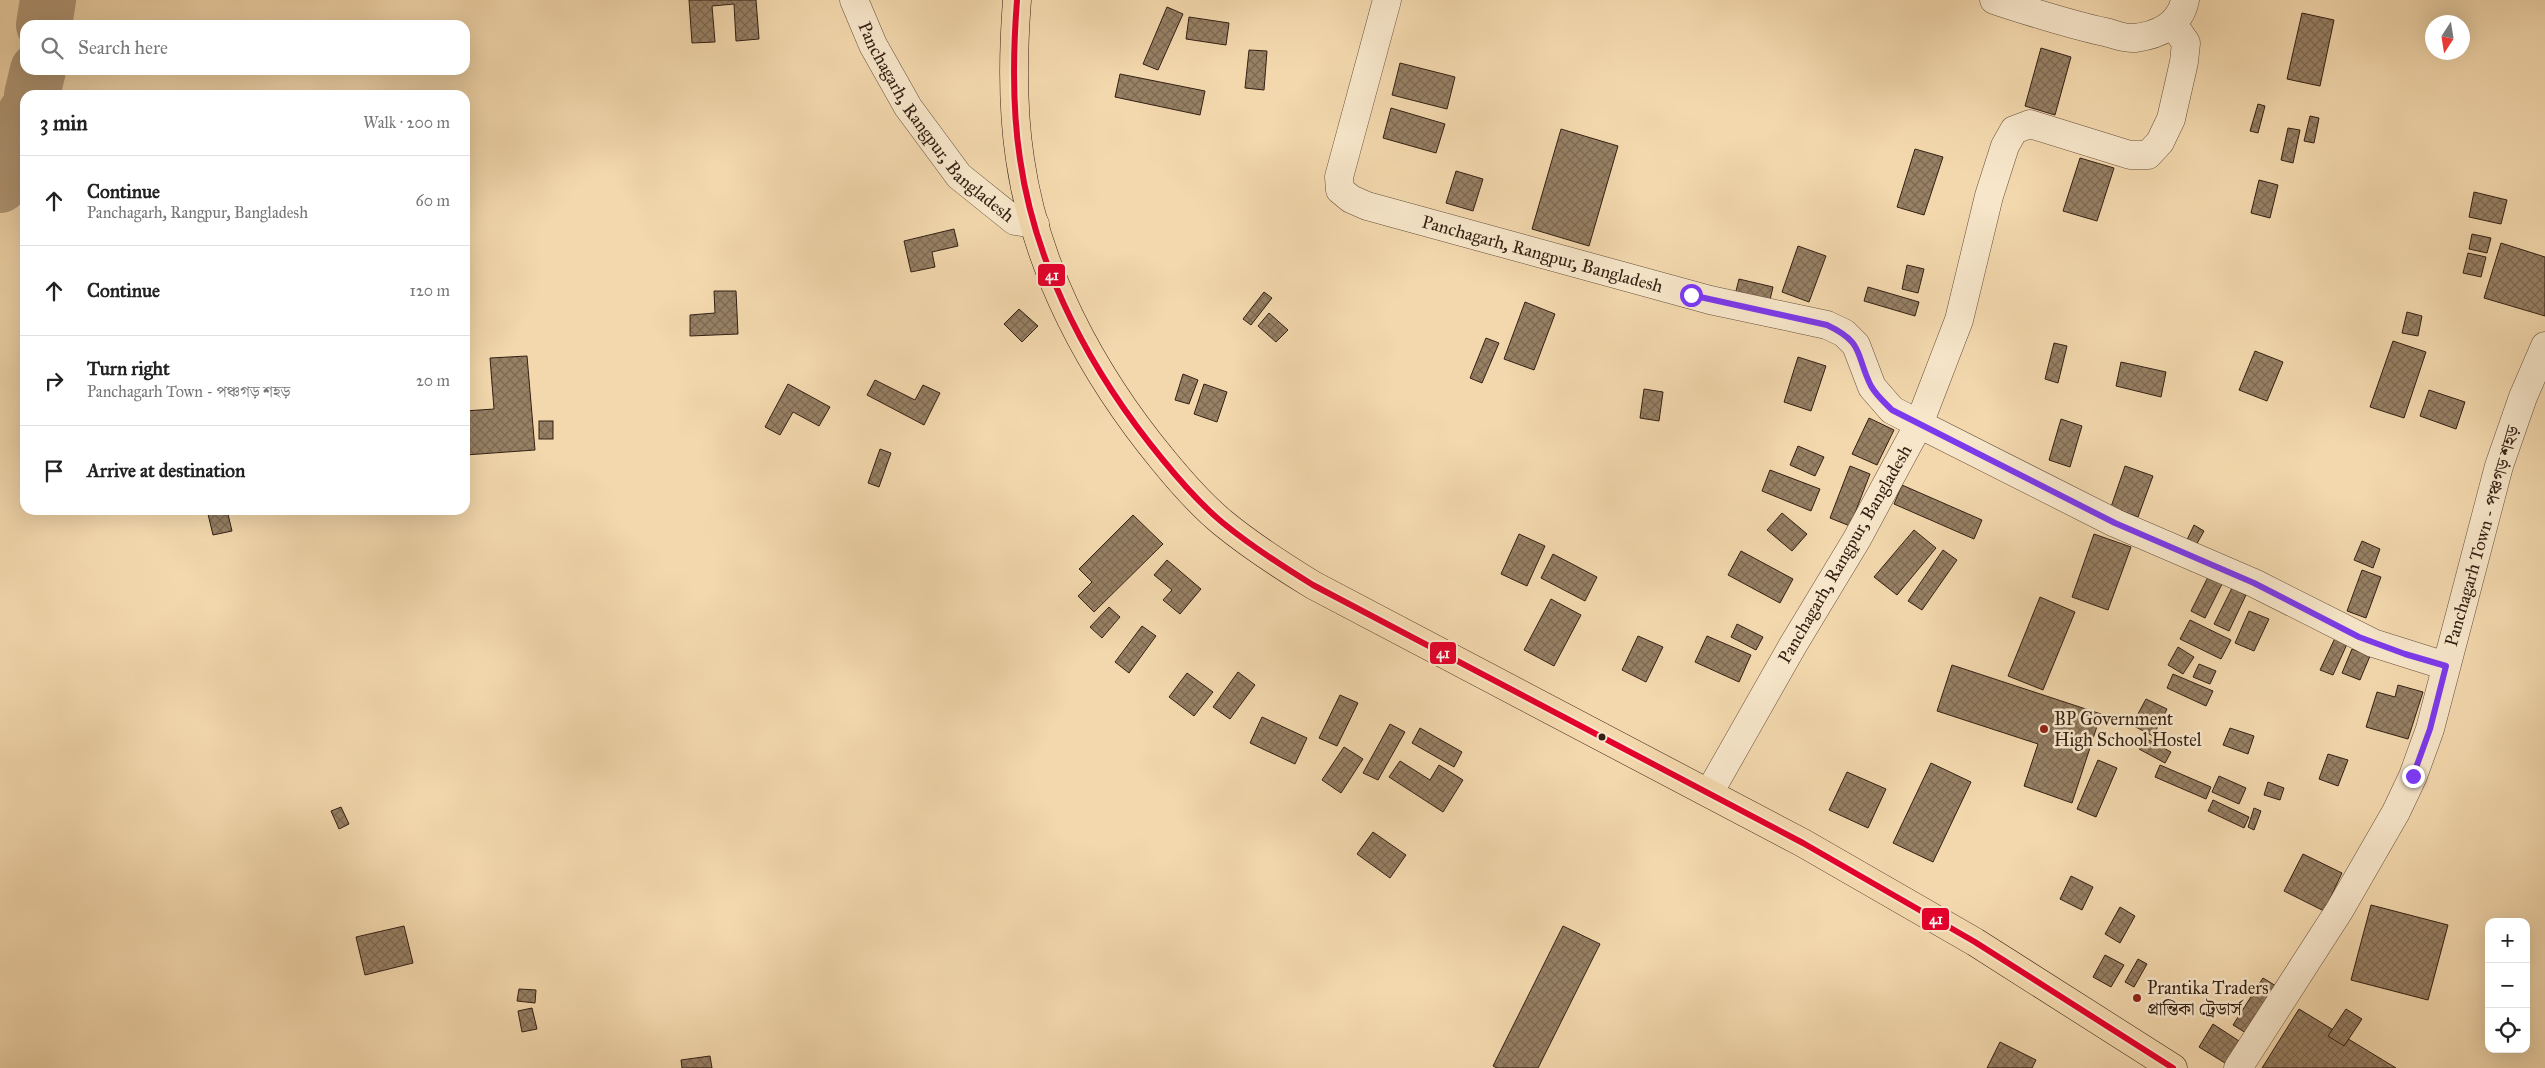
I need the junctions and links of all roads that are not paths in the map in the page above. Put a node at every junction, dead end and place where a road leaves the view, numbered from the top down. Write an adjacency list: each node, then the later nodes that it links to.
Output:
1 (854, 0): 7 (street, Panchagarh, Rangpur, Bangladesh)
2 (1016, 0): 7 (highway)
3 (1387, 0): 9 (street, Panchagarh, Rangpur, Bangladesh)
4 (1994, 0): 6 (street)
5 (2185, 0): 6 (street)
6 (2173, 24): 9 (street)
7 (1035, 224): 11 (highway)
8 (2545, 346): 10 (street, Panchagarh Town - পঞ্চগড় শহড়)
9 (1919, 424): 10 (street); 11 (street, Panchagarh, Rangpur, Bangladesh)
10 (2446, 666): 13 (street, Panchagarh Town - পঞ্চগড় শহড়)
11 (1709, 793): 12 (highway)
12 (2173, 1068)
13 (2238, 1068)

